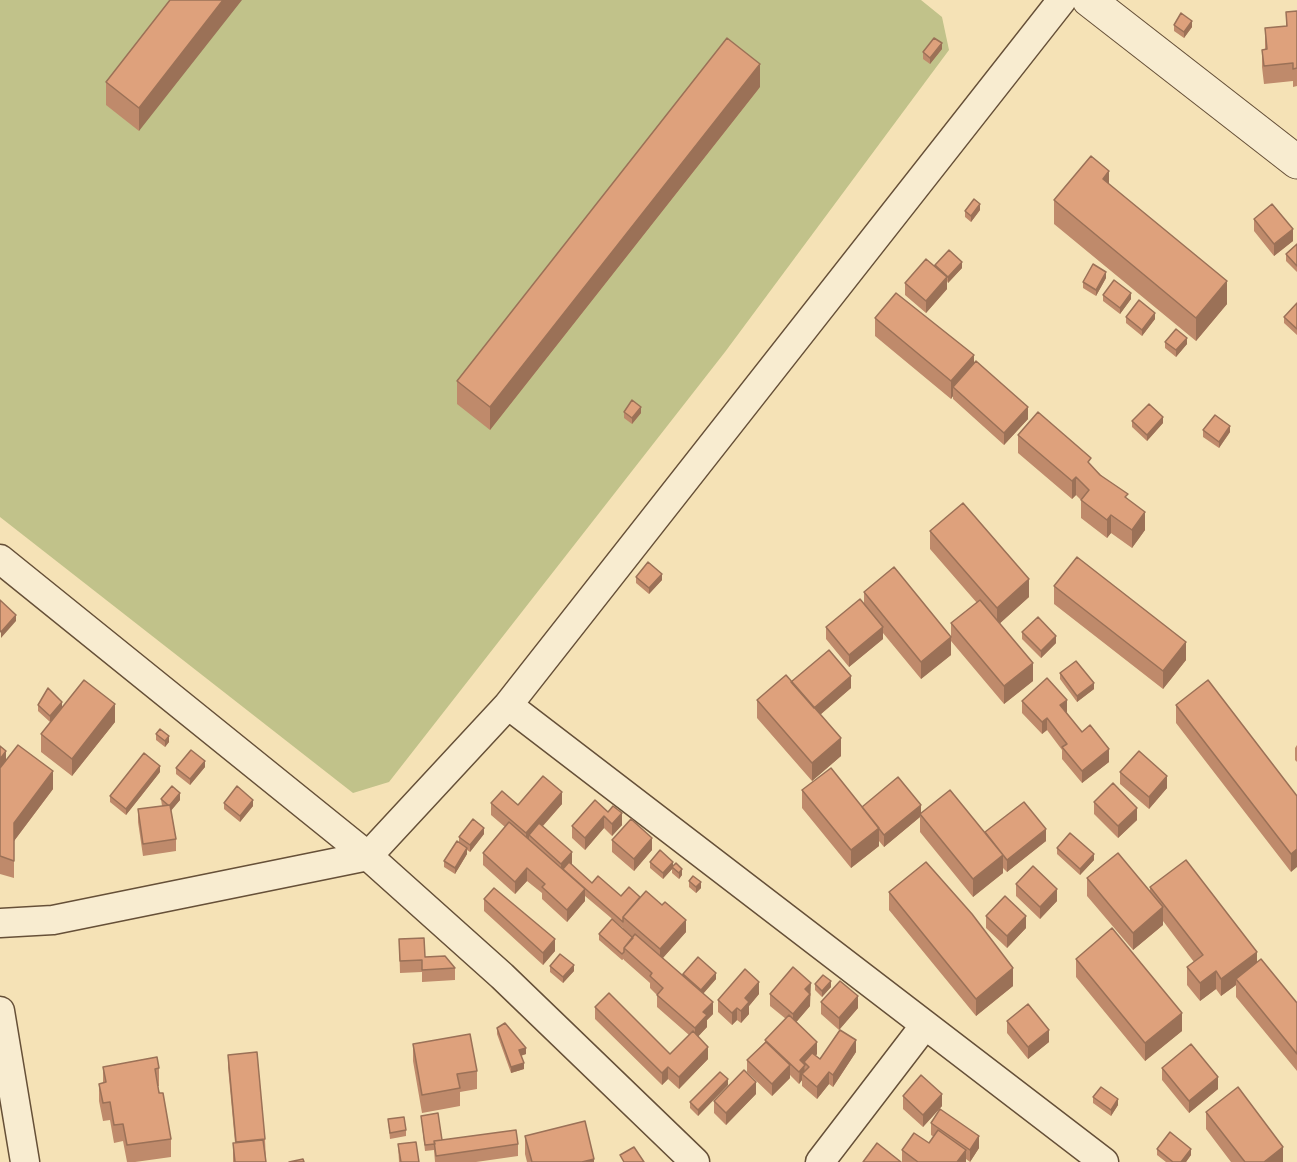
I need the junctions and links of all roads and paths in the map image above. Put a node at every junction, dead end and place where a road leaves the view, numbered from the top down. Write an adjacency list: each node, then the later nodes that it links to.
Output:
1 (1062, 0): 5 (street)
2 (1089, 0): 3 (street)
3 (1296, 160)
4 (0, 559): 6 (street)
5 (508, 705): 6 (street); 9 (street)
6 (368, 856): 7 (street); 11 (street)
7 (0, 923)
8 (0, 1011): 10 (street)
9 (925, 1025): 12 (street); 13 (street)
10 (25, 1162)
11 (695, 1162)
12 (820, 1162)
13 (1104, 1162)

